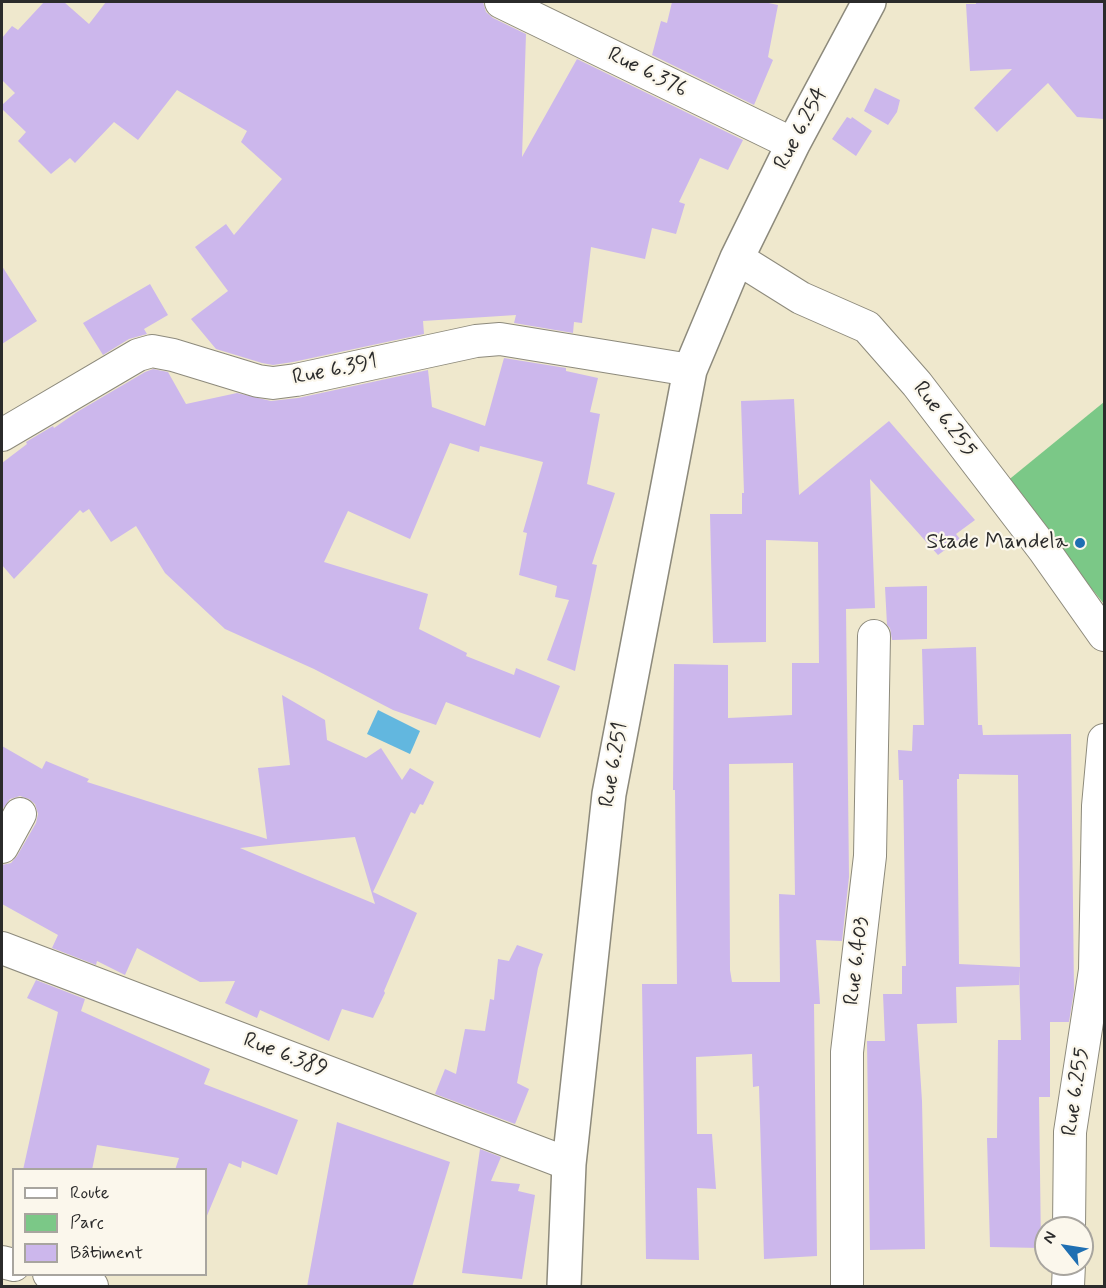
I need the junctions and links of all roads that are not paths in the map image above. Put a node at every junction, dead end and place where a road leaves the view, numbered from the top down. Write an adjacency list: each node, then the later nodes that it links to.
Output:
1 (501, 2): 3 (street, Rue 6.376)
2 (870, 2): 3 (main road, Rue 6.254)
3 (793, 144): 4 (main road, Rue 6.254)
4 (737, 258): 5 (main road, Rue 6.251); 7 (street, Rue 6.255)
5 (690, 370): 6 (street, Rue 6.391); 13 (main road, Rue 6.251)
6 (2, 435)
7 (1104, 635)
8 (874, 636): 18 (street, Rue 6.403)
9 (1104, 740): 14 (street, Rue 6.255)
10 (20, 814): 11 (street)
11 (2, 847)
12 (2, 948): 13 (street, Rue 6.389)
13 (569, 1164): 17 (main road, Rue 6.251)
14 (1069, 1216)
15 (52, 1276): 16 (street)
16 (92, 1287)
17 (564, 1287)
18 (847, 1287)

